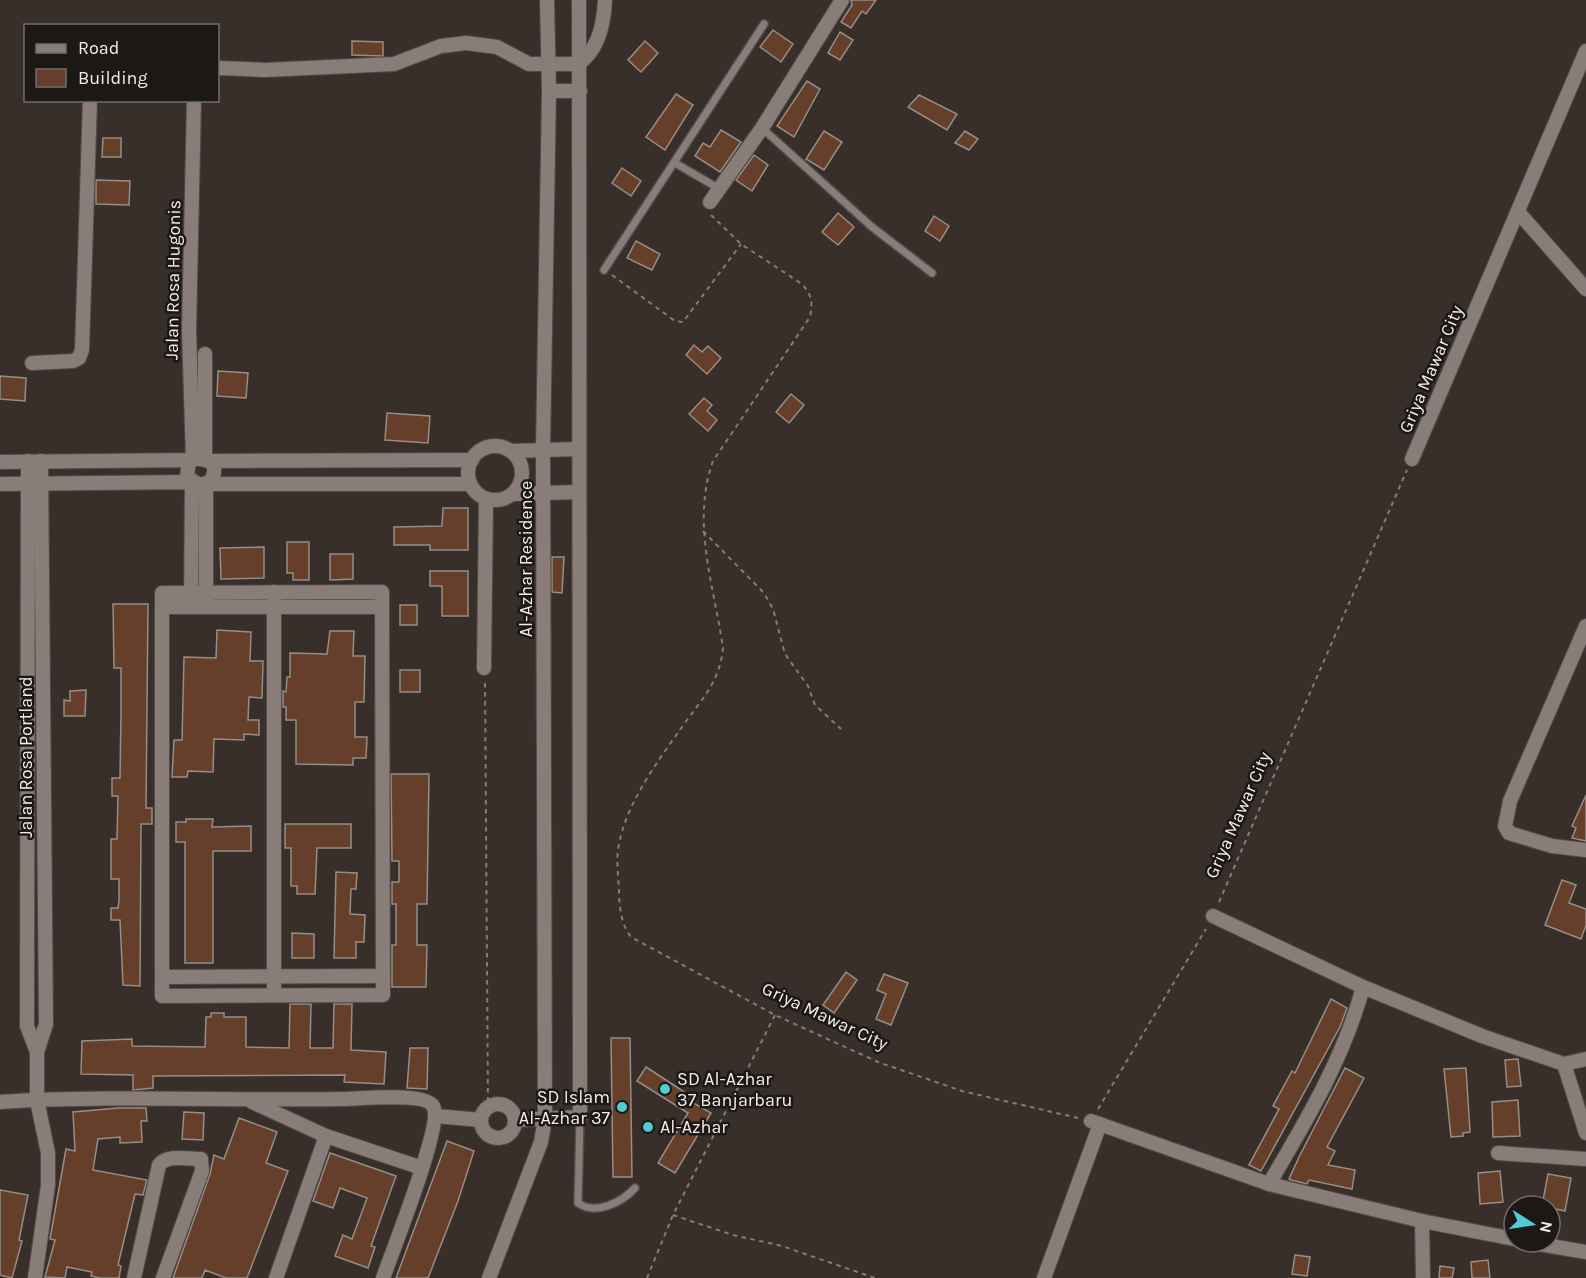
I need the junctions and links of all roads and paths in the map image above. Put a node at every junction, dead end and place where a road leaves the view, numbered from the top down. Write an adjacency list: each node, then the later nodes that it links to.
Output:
1 (548, 0): 8 (street, Al-Azhar Residence)
2 (579, 0): 7 (street)
3 (605, 0): 7 (street)
4 (842, 0): 14 (street)
5 (764, 24): 15 (lane)
6 (1586, 51): 18 (street, Griya Mawar City)
7 (580, 63): 8 (street); 11 (street)
8 (548, 65): 9 (street); 10 (street, Al-Azhar Residence)
9 (219, 68)
10 (549, 91): 11 (street); 26 (street, Al-Azhar Residence)
11 (580, 91): 25 (street)
12 (90, 102): 24 (street)
13 (194, 102): 29 (street, Jalan Rosa Hugonis)
14 (762, 128): 16 (street); 21 (lane)
15 (675, 163): 16 (lane); 20 (lane)
16 (718, 188): 17 (street)
17 (710, 202): 19 (path)
18 (1519, 213): 22 (street); 28 (street, Griya Mawar City)
19 (741, 244): 20 (path); 44 (path)
20 (604, 270)
21 (932, 273)
22 (1586, 289)
23 (205, 354): 29 (street, Jalan Rosa Hugonis)
24 (32, 363)
25 (578, 449): 26 (street); 40 (street)
26 (543, 450): 27 (street); 41 (street, Al-Azhar Residence)
27 (512, 452): 31 (street); 42 (street)
28 (1412, 459): 56 (path, Griya Mawar City)
29 (199, 460): 30 (street); 32 (street); 34 (street); 37 (street)
30 (426, 460): 31 (street); 38 (street)
31 (472, 460): 39 (street)
32 (35, 461): 33 (street); 36 (street, Jalan Rosa Portland)
33 (0, 462)
34 (192, 482): 36 (street); 37 (street); 46 (street)
35 (0, 484): 36 (street)
36 (35, 484): 66 (street, Jalan Rosa Portland)
37 (206, 484): 38 (street); 46 (street)
38 (426, 484): 39 (street)
39 (470, 484): 43 (street)
40 (579, 492): 41 (street); 70 (street)
41 (545, 493): 42 (street); 71 (street, Al-Azhar Residence)
42 (514, 494): 43 (street)
43 (486, 499): 53 (street)
44 (704, 531): 54 (path); 62 (path, Griya Mawar City)
45 (274, 592): 46 (street); 48 (street); 49 (street)
46 (198, 593): 47 (street); 50 (street); 51 (street)
47 (206, 607): 48 (street); 51 (street)
48 (274, 607): 49 (street); 58 (street)
49 (382, 607): 59 (street)
50 (162, 608): 51 (street); 57 (street)
51 (191, 608)
52 (1586, 626): 55 (street)
53 (484, 668): 68 (path)
54 (841, 729)
55 (1586, 850)
56 (1213, 916): 60 (street); 74 (path, Griya Mawar City)
57 (162, 976): 58 (street); 61 (street)
58 (274, 976): 59 (street); 61 (street)
59 (382, 976): 61 (street)
60 (1363, 987): 64 (street); 80 (street)
61 (274, 995)
62 (775, 1015): 74 (path, Griya Mawar City); 82 (path)
63 (1586, 1059): 64 (street)
64 (1564, 1064): 75 (street)
65 (245, 1098): 66 (street); 69 (street); 76 (street)
66 (37, 1100): 67 (street); 87 (street, Jalan Rosa Portland)
67 (0, 1102)
68 (488, 1107): 72 (street); 73 (street)
69 (436, 1116): 72 (street); 79 (street)
70 (580, 1117): 71 (street); 81 (lane)
71 (545, 1119): 73 (street); 92 (street, Al-Azhar Residence)
72 (481, 1120): 73 (street)
73 (515, 1120)
74 (1096, 1123): 80 (street); 95 (street)
75 (1586, 1133)
76 (326, 1136): 79 (street); 90 (street)
77 (1498, 1153): 78 (street)
78 (1586, 1159)
79 (422, 1168): 91 (street)
80 (1269, 1184): 83 (street)
81 (635, 1188)
82 (673, 1215): 93 (path); 94 (path)
83 (1422, 1221): 84 (street); 96 (street)
84 (1502, 1237)
85 (1562, 1248): 86 (street)
86 (1586, 1252)
87 (36, 1278)
88 (134, 1278): 89 (street)
89 (162, 1278)
90 (276, 1278)
91 (382, 1278)
92 (489, 1278)
93 (646, 1278)
94 (875, 1278)
95 (1044, 1278)
96 (1424, 1278)

